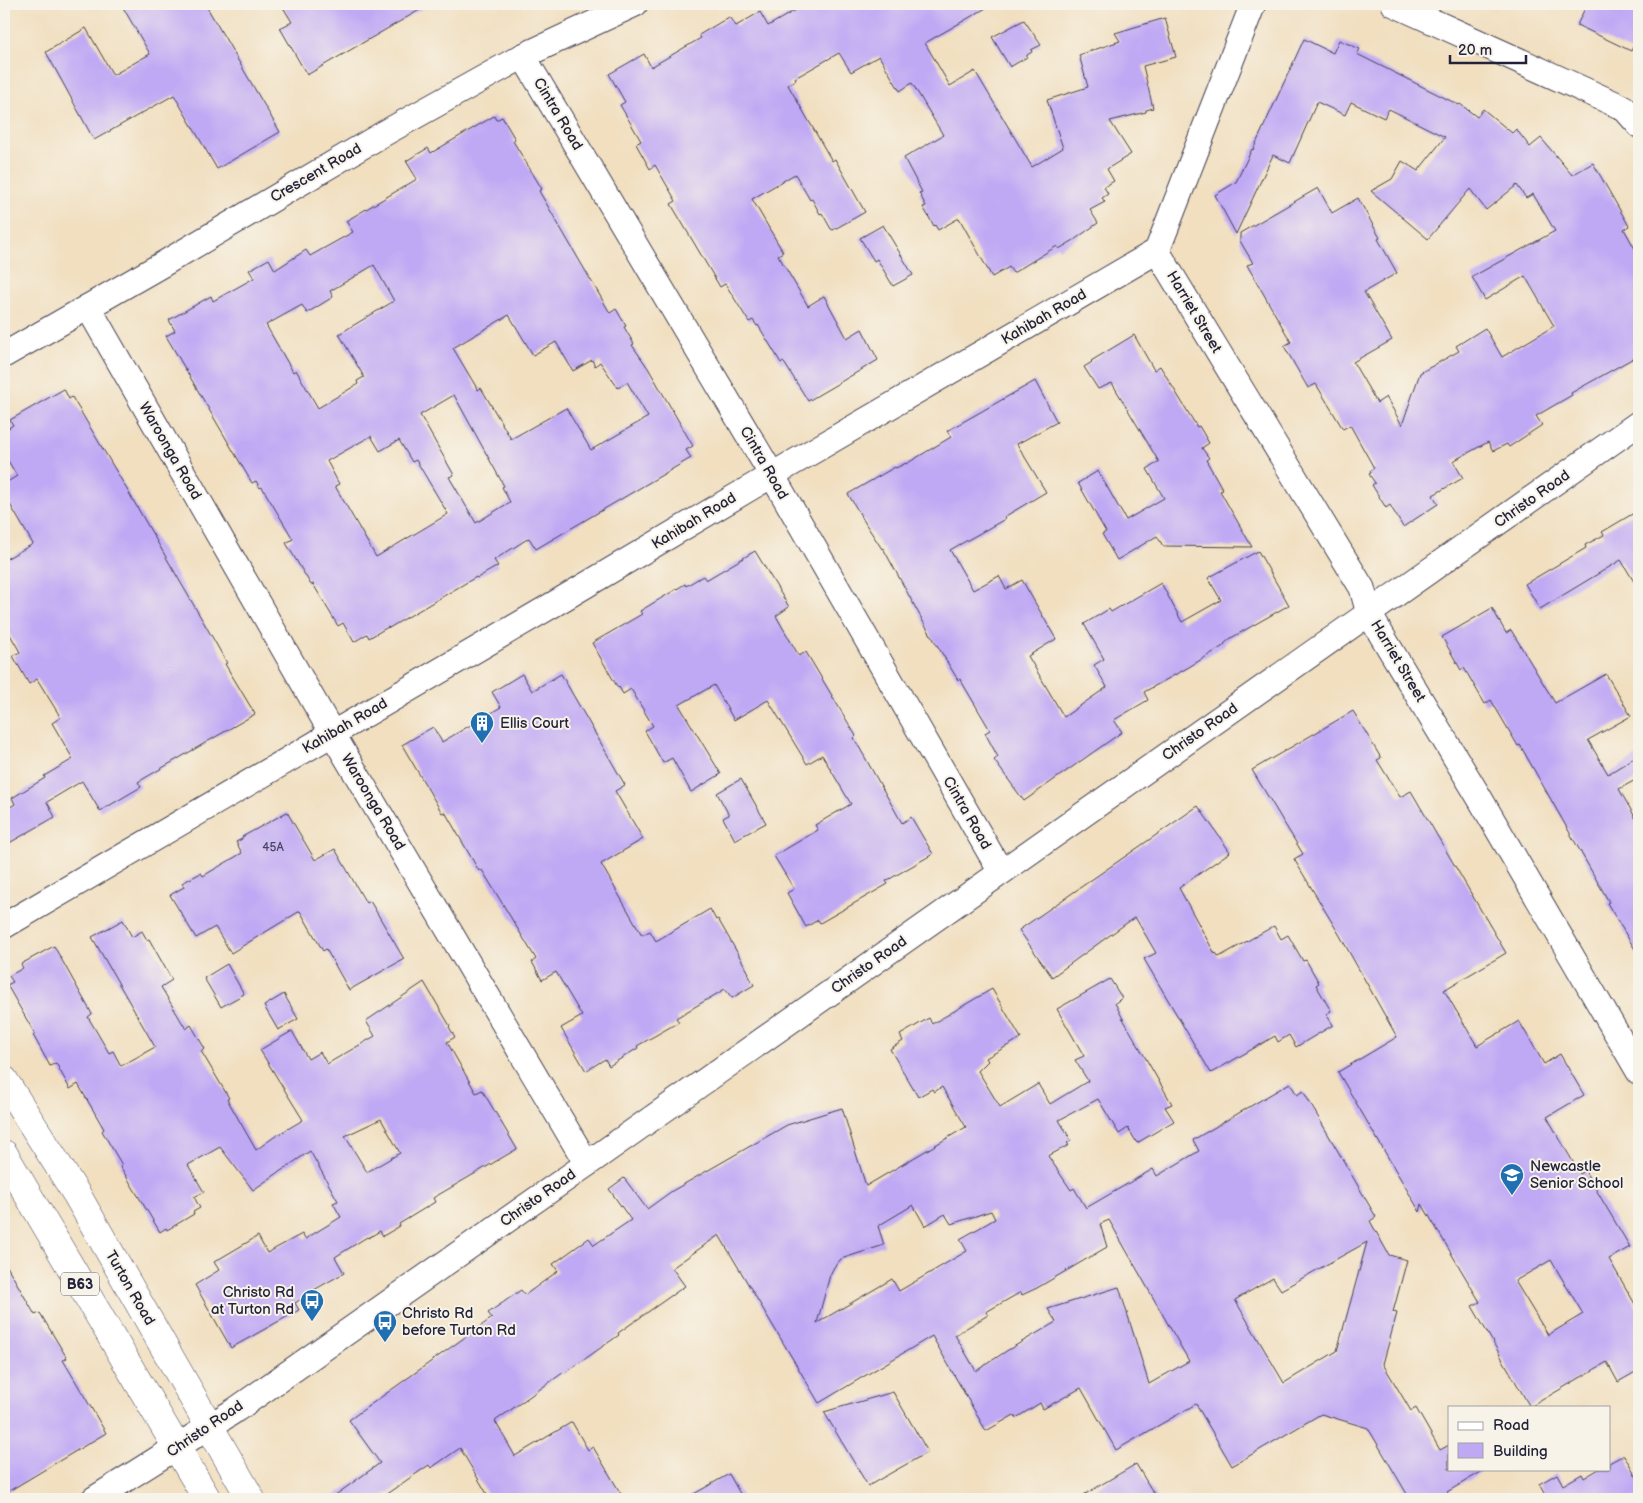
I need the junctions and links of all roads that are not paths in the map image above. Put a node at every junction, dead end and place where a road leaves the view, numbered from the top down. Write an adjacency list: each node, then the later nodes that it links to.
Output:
1 (635, 4): 4 (street, Crescent Road)
2 (1253, 4): 6 (street)
3 (1394, 4): 5 (street)
4 (523, 56): 7 (street, Crescent Road); 10 (street, Cintra Road)
5 (1639, 125)
6 (1156, 251): 10 (street, Kahibah Road); 11 (street, Harriet Street)
7 (88, 307): 8 (street, Crescent Road); 12 (street, Waroonga Road)
8 (4, 355)
9 (1639, 424): 11 (street, Christo Road)
10 (772, 475): 12 (street, Kahibah Road); 13 (street, Cintra Road)
11 (1369, 614): 13 (street, Christo Road); 15 (street, Harriet Street)
12 (332, 733): 14 (street, Kahibah Road); 18 (street, Waroonga Road)
13 (1001, 872): 18 (street, Christo Road)
14 (4, 926)
15 (1639, 1072)
16 (4, 1080): 19 (main road, Turton Road / B63)
17 (4, 1154): 20 (main road, B63)
18 (587, 1164): 19 (street, Christo Road)
19 (210, 1427): 20 (street, Christo Road); 23 (main road, Turton Road / B63)
20 (176, 1449): 21 (street, Christo Road); 22 (main road, B63)
21 (94, 1499)
22 (207, 1499)
23 (251, 1499)

